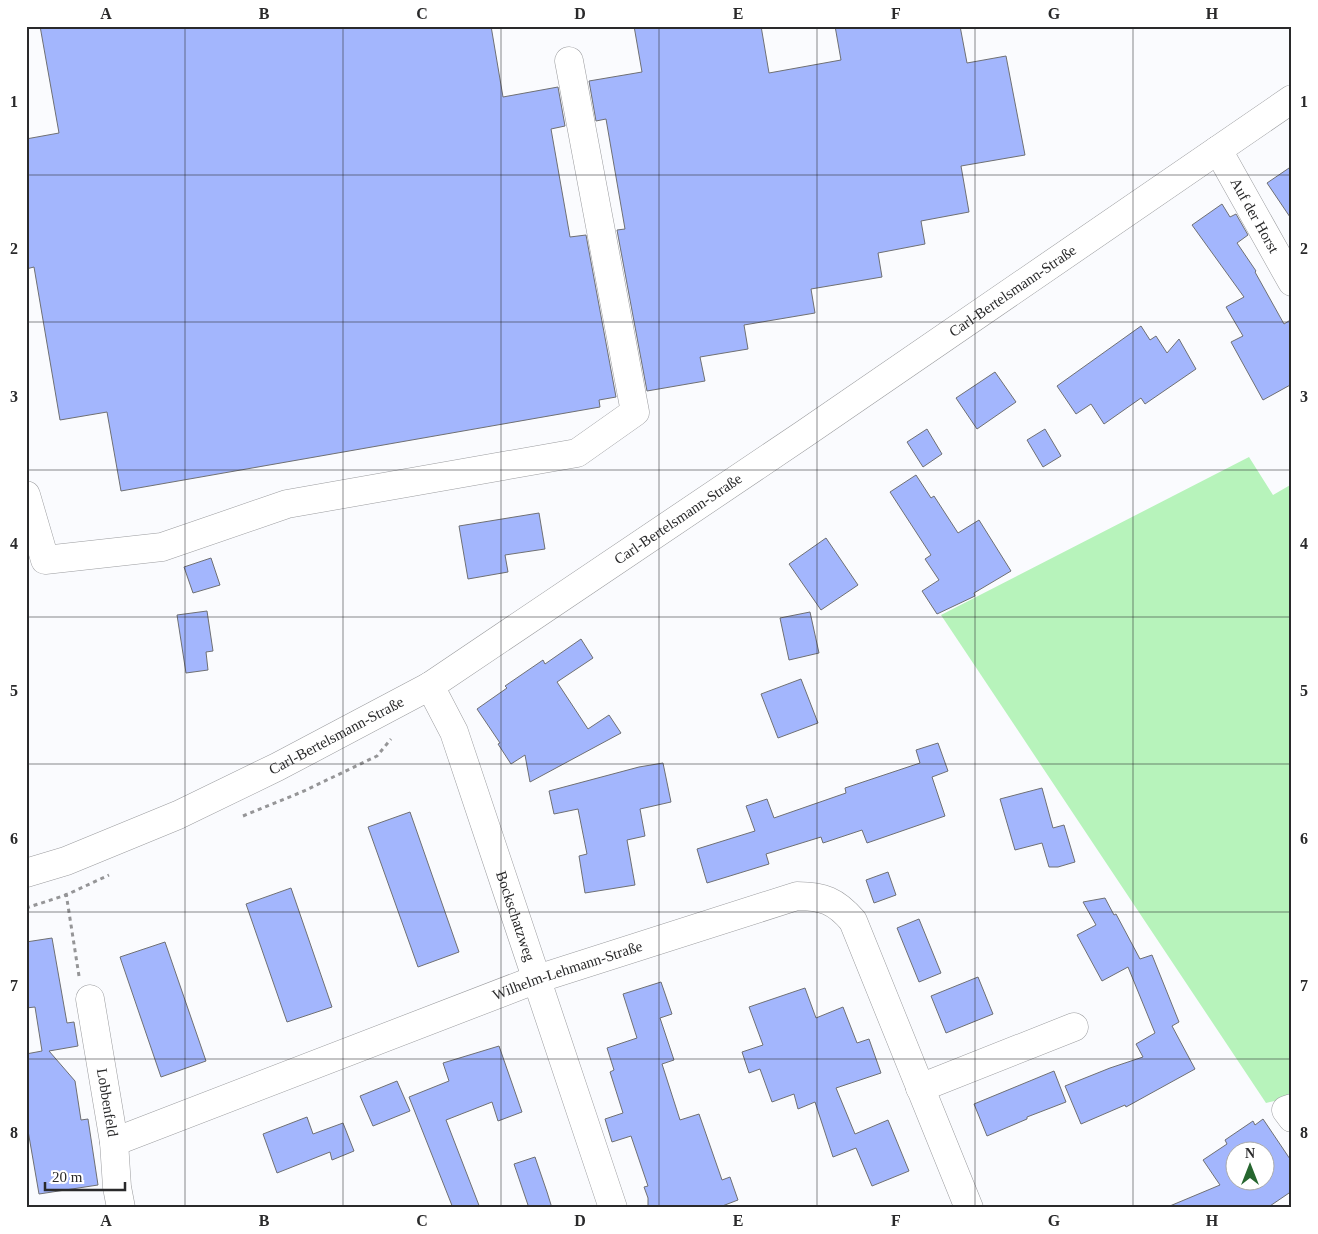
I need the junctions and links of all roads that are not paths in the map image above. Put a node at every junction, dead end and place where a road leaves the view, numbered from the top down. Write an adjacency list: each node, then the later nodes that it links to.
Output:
1 (569, 61): 5 (street)
2 (1292, 99): 3 (street, Carl-Bertelsmann-Straße)
3 (1218, 150): 4 (street, Auf der Horst); 6 (street, Carl-Bertelsmann-Straße)
4 (1292, 282)
5 (26, 495)
6 (430, 686): 7 (street, Carl-Bertelsmann-Straße); 8 (street, Bockschatzweg)
7 (26, 873)
8 (537, 979): 11 (street, Wilhelm-Lehmann-Straße); 14 (street, Wilhelm-Lehmann-Straße); 16 (street, Bockschatzweg)
9 (90, 999): 14 (street, Lobbenfeld)
10 (1074, 1026): 11 (street)
11 (920, 1088): 17 (street, Wilhelm-Lehmann-Straße)
12 (1292, 1108): 13 (street)
13 (1292, 1118)
14 (114, 1142): 15 (street, Lobbenfeld)
15 (121, 1208)
16 (613, 1208)
17 (969, 1208)

